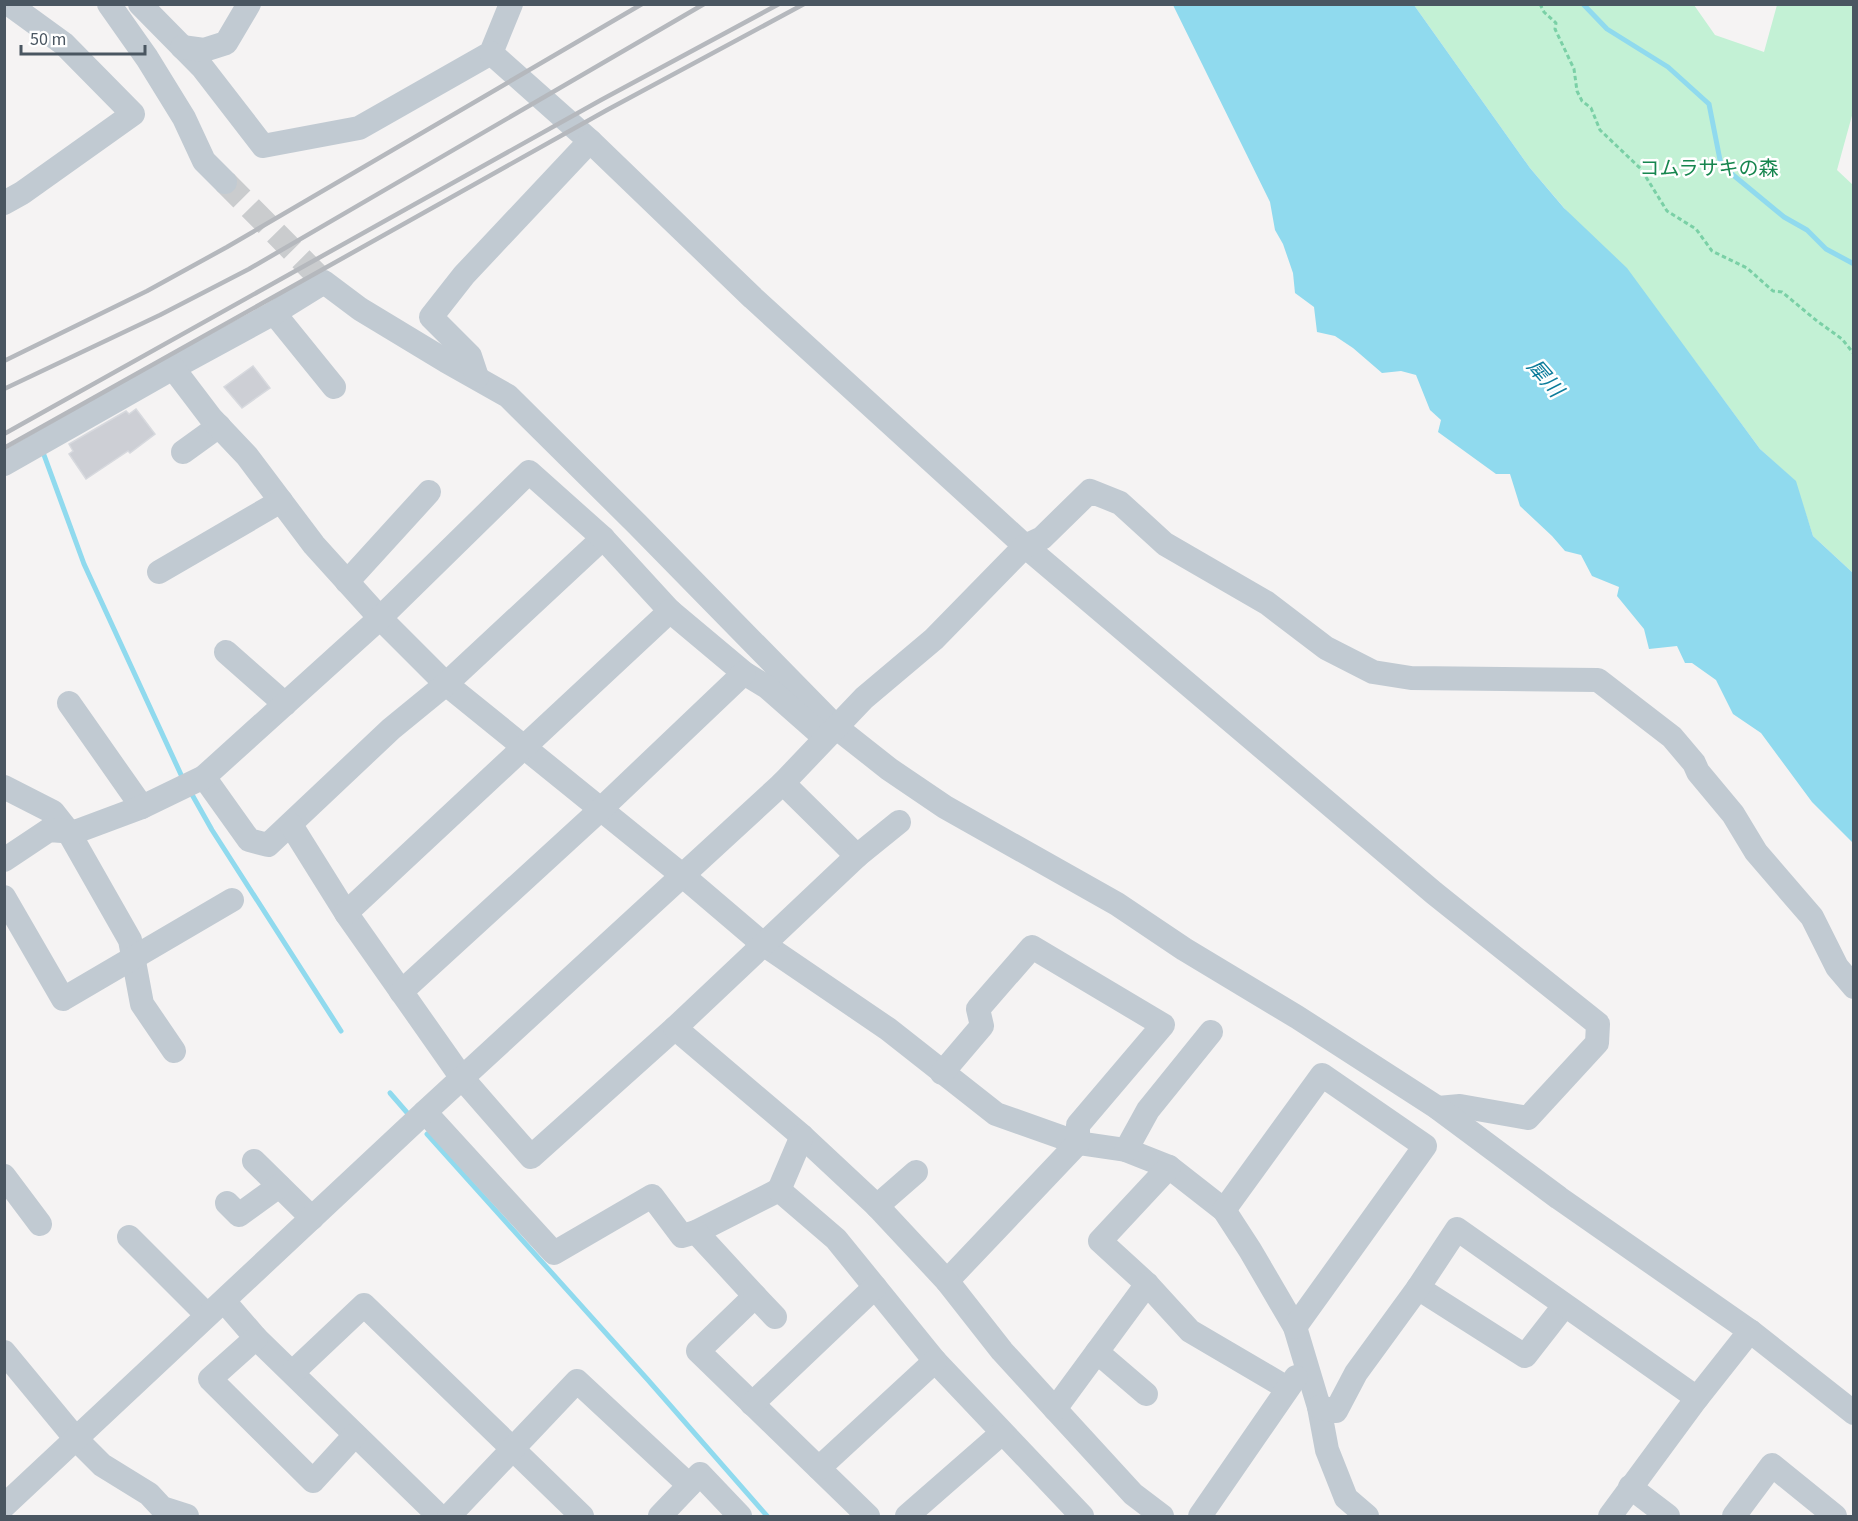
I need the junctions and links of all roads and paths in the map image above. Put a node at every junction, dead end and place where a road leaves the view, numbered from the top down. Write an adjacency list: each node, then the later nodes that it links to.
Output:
1 (9, 4): 11 (street)
2 (108, 4): 10 (street)
3 (140, 4): 7 (street)
4 (249, 4): 7 (street)
5 (511, 4): 8 (street)
6 (1540, 4): 13 (path)
7 (182, 47): 8 (street)
8 (491, 53): 9 (street)
9 (590, 141): 15 (street); 23 (street)
10 (225, 182)
11 (4, 203)
12 (274, 313): 14 (street); 15 (street); 16 (street)
13 (1854, 354)
14 (172, 368): 17 (street); 19 (street)
15 (477, 377): 33 (street)
16 (334, 387)
17 (219, 426): 18 (street); 21 (street)
18 (183, 452)
19 (4, 464)
20 (429, 492): 25 (street)
21 (280, 501): 24 (street); 25 (street)
22 (603, 538): 26 (street); 27 (street); 30 (street)
23 (1025, 546): 33 (street); 51 (street); 58 (street)
24 (159, 572)
25 (347, 582): 27 (street)
26 (670, 611): 29 (street); 34 (street)
27 (380, 618): 30 (street); 32 (street)
28 (226, 652): 32 (street)
29 (744, 673): 33 (street); 39 (street)
30 (446, 684): 34 (street); 41 (street)
31 (69, 703): 38 (street)
32 (285, 704): 35 (street)
33 (831, 733): 36 (street); 58 (street)
34 (523, 748): 39 (street); 48 (street)
35 (204, 777): 38 (street); 41 (street)
36 (783, 783): 43 (street); 45 (street)
37 (4, 787): 42 (street)
38 (142, 807): 42 (street)
39 (600, 810): 45 (street); 52 (street)
40 (899, 822): 43 (street)
41 (291, 825): 48 (street)
42 (68, 831): 44 (street); 50 (street)
43 (857, 856): 49 (street)
44 (4, 860)
45 (682, 875): 49 (street); 57 (street)
46 (4, 897): 50 (street)
47 (232, 900): 50 (street)
48 (346, 913): 52 (street)
49 (763, 944): 53 (street); 56 (street)
50 (133, 959): 55 (street)
51 (1854, 987)
52 (401, 992): 57 (street)
53 (675, 1028): 57 (street); 60 (street)
54 (1211, 1032): 62 (street)
55 (174, 1051)
56 (942, 1073): 61 (street); 61 (street)
57 (462, 1078): 59 (street)
58 (1438, 1108): 85 (street)
59 (425, 1112): 72 (street); 74 (street)
60 (802, 1136): 68 (street); 70 (street)
61 (1078, 1143): 62 (street); 76 (street)
62 (1126, 1150): 64 (street)
63 (254, 1161): 67 (street)
64 (1169, 1167): 71 (street); 77 (street)
65 (916, 1172): 70 (street)
66 (4, 1176): 73 (street)
67 (279, 1186): 69 (street); 72 (street)
68 (778, 1190): 74 (street); 78 (street)
69 (227, 1203)
70 (877, 1206): 76 (street)
71 (1224, 1210): 84 (street); 84 (street)
72 (312, 1218): 82 (street)
73 (40, 1224)
74 (696, 1232): 80 (street)
75 (129, 1237): 82 (street)
76 (947, 1281): 97 (street)
77 (1148, 1284): 88 (street); 92 (street)
78 (875, 1287): 89 (street); 95 (street)
79 (1418, 1288): 81 (street); 81 (street); 96 (street)
80 (755, 1296): 83 (street); 95 (street)
81 (1564, 1306): 94 (street)
82 (215, 1308): 86 (street); 101 (street)
83 (775, 1317)
84 (1295, 1327): 90 (street)
85 (1750, 1331): 94 (street); 98 (street)
86 (256, 1338): 91 (street); 100 (street)
87 (4, 1352): 101 (street)
88 (1097, 1352): 93 (street); 97 (street)
89 (935, 1361): 99 (street); 103 (street)
90 (1305, 1366): 92 (street); 96 (street)
91 (293, 1372): 100 (street); 102 (street)
92 (1287, 1388): 118 (street)
93 (1146, 1394)
94 (1697, 1398): 105 (street)
95 (752, 1404): 103 (street)
96 (1319, 1407): 107 (street)
97 (1055, 1409): 117 (street)
98 (1854, 1413)
99 (1002, 1433): 115 (street); 116 (street)
100 (355, 1435): 109 (street)
101 (76, 1439): 106 (street); 108 (street)
102 (513, 1451): 104 (street); 110 (street); 111 (street)
103 (819, 1468): 114 (street)
104 (688, 1485): 112 (street); 113 (street)
105 (1630, 1487): 120 (street); 121 (street)
106 (8, 1495)
107 (1339, 1507): 119 (street)
108 (187, 1516)
109 (440, 1516)
110 (449, 1516)
111 (582, 1516)
112 (660, 1516)
113 (740, 1516)
114 (868, 1516)
115 (907, 1516)
116 (1082, 1516)
117 (1162, 1516)
118 (1200, 1516)
119 (1367, 1516)
120 (1610, 1516)
121 (1668, 1516)
122 (1734, 1516): 123 (street)
123 (1835, 1516)

